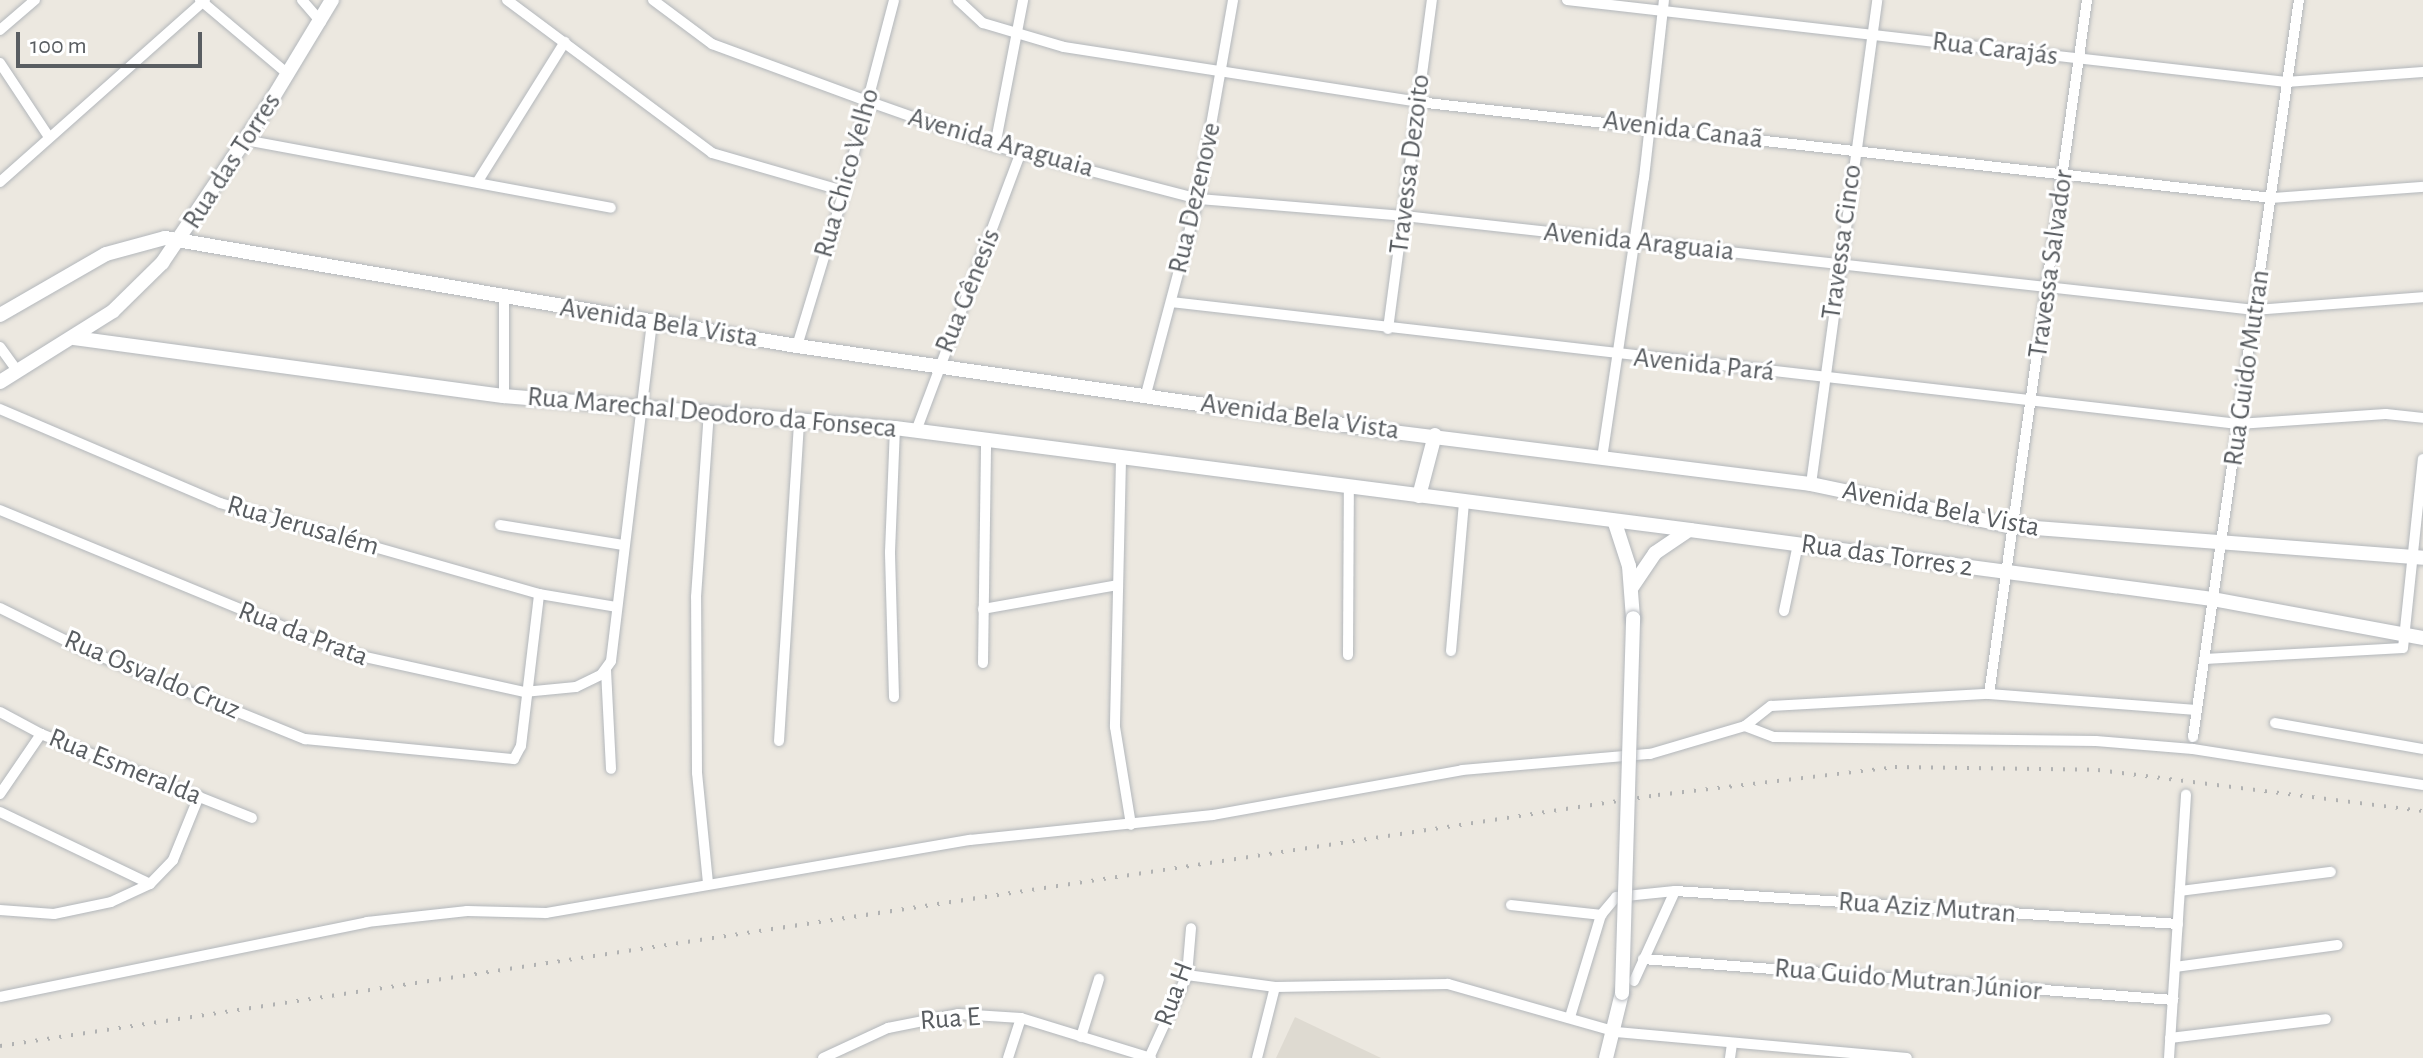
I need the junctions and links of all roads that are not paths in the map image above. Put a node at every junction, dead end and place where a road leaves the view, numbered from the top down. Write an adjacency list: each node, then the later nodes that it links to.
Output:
1 (35, 0): 18 (street)
2 (302, 0): 17 (street)
3 (332, 0): 17 (street, Rua das Torres)
4 (507, 0): 21 (street)
5 (653, 0): 28 (street, Avenida Araguaia)
6 (894, 0): 28 (street, Rua Chico Velho)
7 (958, 0): 19 (street, Avenida Canaã)
8 (1023, 0): 19 (street)
9 (1233, 0): 25 (street, Rua Dezenove)
10 (1432, 0): 29 (street, Travessa Dezoito)
11 (1567, 0): 16 (street, Rua Carajás)
12 (1877, 0): 20 (street, Travessa Cinco)
13 (2087, 0): 22 (street, Travessa Salvador)
14 (2299, 0): 27 (street, Rua Guido Mutran)
15 (202, 1): 26 (street); 31 (street)
16 (1663, 5): 20 (street, Rua Carajás); 30 (street)
17 (321, 22): 26 (street, Rua das Torres)
18 (0, 30)
19 (1013, 34): 25 (street, Avenida Canaã); 33 (street)
20 (1872, 34): 22 (street, Rua Carajás); 34 (street, Travessa Cinco)
21 (565, 42): 37 (street); 40 (street)
22 (2079, 60): 27 (street, Rua Carajás); 36 (street, Travessa Salvador)
23 (0, 63): 31 (street)
24 (2423, 72): 27 (street, Rua Carajás)
25 (1224, 74): 29 (street, Avenida Canaã); 42 (street, Rua Dezenove)
26 (289, 75): 32 (street, Rua das Torres)
27 (2286, 82): 41 (street, Rua Guido Mutran)
28 (867, 101): 33 (street, Avenida Araguaia); 40 (street, Rua Chico Velho)
29 (1418, 102): 30 (street, Avenida Canaã); 44 (street, Travessa Dezoito)
30 (1646, 126): 34 (street, Avenida Canaã); 46 (street)
31 (49, 137): 38 (street)
32 (245, 140): 37 (street); 45 (street, Rua das Torres)
33 (995, 146): 35 (street, Avenida Araguaia)
34 (1854, 150): 36 (street, Avenida Canaã); 47 (street, Travessa Cinco)
35 (1021, 151): 42 (street, Avenida Araguaia); 60 (street, Rua Gênesis)
36 (2064, 174): 41 (street, Avenida Canaã); 48 (street, Travessa Salvador)
37 (478, 181): 43 (street)
38 (0, 182)
39 (2423, 187): 41 (street, Avenida Canaã)
40 (844, 191): 57 (street, Rua Chico Velho)
41 (2272, 198): 52 (street, Rua Guido Mutran)
42 (1198, 199): 44 (street, Avenida Araguaia); 51 (street, Rua Dezenove)
43 (611, 208)
44 (1404, 216): 46 (street, Avenida Araguaia); 55 (street, Travessa Dezoito)
45 (180, 240): 50 (street, Avenida Bela Vista); 53 (street, Avenida Bela Vista); 56 (street, Rua das Torres)
46 (1632, 242): 47 (street, Avenida Araguaia); 59 (street)
47 (1838, 263): 48 (street, Avenida Araguaia); 62 (street, Travessa Cinco)
48 (2045, 289): 52 (street, Avenida Araguaia); 66 (street, Travessa Salvador)
49 (2423, 297): 52 (street, Avenida Araguaia)
50 (504, 298): 54 (street, Avenida Bela Vista); 65 (street)
51 (1171, 302): 55 (street, Avenida Pará); 64 (street, Rua Dezenove)
52 (2255, 310): 72 (street, Rua Guido Mutran)
53 (0, 315)
54 (652, 322): 57 (street, Avenida Bela Vista); 67 (street)
55 (1388, 329): 59 (street, Avenida Pará)
56 (74, 338): 61 (street, Rua das Torres); 65 (street, Rua Marechal Deodoro da Fonseca)
57 (797, 346): 60 (street, Avenida Bela Vista)
58 (0, 347): 61 (street)
59 (1617, 355): 62 (street, Avenida Pará); 77 (street)
60 (939, 363): 64 (street, Avenida Bela Vista); 74 (street, Rua Gênesis)
61 (18, 372): 63 (street, Rua das Torres)
62 (1824, 378): 66 (street, Avenida Pará); 80 (street, Travessa Cinco)
63 (0, 382)
64 (1146, 394): 75 (street, Avenida Bela Vista)
65 (504, 396): 67 (street, Rua Marechal Deodoro da Fonseca)
66 (2031, 403): 72 (street, Avenida Pará); 87 (street, Travessa Salvador)
67 (640, 406): 69 (street, Rua Marechal Deodoro da Fonseca); 90 (street)
68 (0, 409): 96 (street, Rua Jerusalém)
69 (709, 412): 71 (street, Rua Marechal Deodoro da Fonseca); 128 (street)
70 (2423, 418): 72 (street, Avenida Pará)
71 (799, 419): 73 (street, Rua Marechal Deodoro da Fonseca); 117 (street)
72 (2238, 424): 91 (street, Rua Guido Mutran)
73 (895, 428): 74 (street, Rua Marechal Deodoro da Fonseca); 110 (street)
74 (916, 431): 76 (street, Rua Marechal Deodoro da Fonseca)
75 (1435, 435): 77 (street, Avenida Bela Vista); 82 (street)
76 (986, 442): 78 (street, Rua Marechal Deodoro da Fonseca); 100 (street)
77 (1602, 458): 80 (street, Avenida Bela Vista)
78 (1121, 459): 81 (street, Rua Marechal Deodoro da Fonseca); 94 (street)
79 (2423, 459): 92 (street)
80 (1811, 484): 87 (street, Avenida Bela Vista)
81 (1349, 487): 82 (street, Rua das Torres 2); 104 (street)
82 (1419, 496): 83 (street, Rua das Torres 2)
83 (1464, 503): 85 (street, Rua das Torres 2); 103 (street)
84 (0, 510): 108 (street, Rua da Prata)
85 (1615, 523): 88 (street, Rua das Torres 2); 95 (street)
86 (500, 525): 90 (street)
87 (2010, 526): 91 (street, Avenida Bela Vista); 93 (street, Travessa Salvador)
88 (1690, 530): 89 (street, Rua das Torres 2); 95 (street)
89 (1798, 544): 93 (street, Rua das Torres 2); 101 (street)
90 (624, 545): 98 (street)
91 (2222, 545): 92 (street, Avenida Bela Vista); 97 (street, Rua Guido Mutran)
92 (2417, 558): 102 (street)
93 (2003, 572): 97 (street, Rua das Torres 2); 109 (street, Travessa Salvador)
94 (1118, 585): 100 (street); 126 (street)
95 (1631, 588): 149 (street, bridge)
96 (539, 594): 98 (street, Rua Jerusalém); 108 (street)
97 (2212, 599): 102 (street, Rua das Torres 2); 105 (street, Rua Guido Mutran)
98 (617, 607): 107 (street)
99 (0, 608): 108 (street, Rua Osvaldo Cruz)
100 (983, 609): 106 (street)
101 (1784, 611)
102 (2416, 637): 105 (street)
103 (1451, 651)
104 (1348, 655)
105 (2205, 659): 111 (street, Rua Guido Mutran)
106 (983, 663)
107 (609, 666): 108 (street, Rua da Prata); 119 (street)
108 (524, 692)
109 (1989, 694): 111 (street); 114 (street)
110 (894, 697)
111 (2196, 710): 116 (street, Rua Guido Mutran)
112 (0, 712): 115 (street, Rua Esmeralda)
113 (2275, 723): 118 (street)
114 (1745, 726): 120 (street); 126 (street)
115 (41, 734): 121 (street); 123 (street, Rua Esmeralda)
116 (2193, 737)
117 (779, 741)
118 (2423, 749)
119 (611, 769)
120 (2423, 785)
121 (0, 794)
122 (2186, 795): 131 (street)
123 (199, 796): 125 (street, Rua Esmeralda); 129 (street)
124 (0, 812): 129 (street)
125 (252, 818)
126 (1131, 825): 128 (street)
127 (2331, 872): 131 (street)
128 (708, 883): 144 (street)
129 (150, 884): 133 (street)
130 (1675, 891): 134 (street, Rua Aziz Mutran); 135 (street, Rua Aziz Mutran); 138 (street)
131 (2180, 891): 135 (street)
132 (1511, 905): 134 (street)
133 (0, 910)
134 (1601, 915): 146 (street)
135 (2178, 924): 139 (street)
136 (1191, 928): 140 (street, Rua H)
137 (2338, 945): 139 (street)
138 (1643, 959): 142 (street); 145 (street, Rua Guido Mutran Júnior)
139 (2175, 967): 145 (street)
140 (1187, 975): 143 (street); 155 (street, Rua H)
141 (1099, 979): 150 (street)
142 (1634, 981)
143 (1275, 987): 146 (street); 156 (street)
144 (0, 997)
145 (2173, 1000): 151 (street)
146 (1570, 1017): 149 (street)
147 (1021, 1018): 150 (street, Rua E); 153 (street, Rua E); 154 (street)
148 (2326, 1019): 151 (street)
149 (1616, 1032): 152 (street); 157 (street)
150 (1081, 1037): 155 (street, Rua E)
151 (2170, 1038): 160 (street)
152 (1732, 1043): 158 (street); 159 (street)
153 (823, 1058)
154 (1008, 1058)
155 (1150, 1058)
156 (1257, 1058)
157 (1606, 1058)
158 (1730, 1058)
159 (1907, 1058)
160 (2169, 1058)

